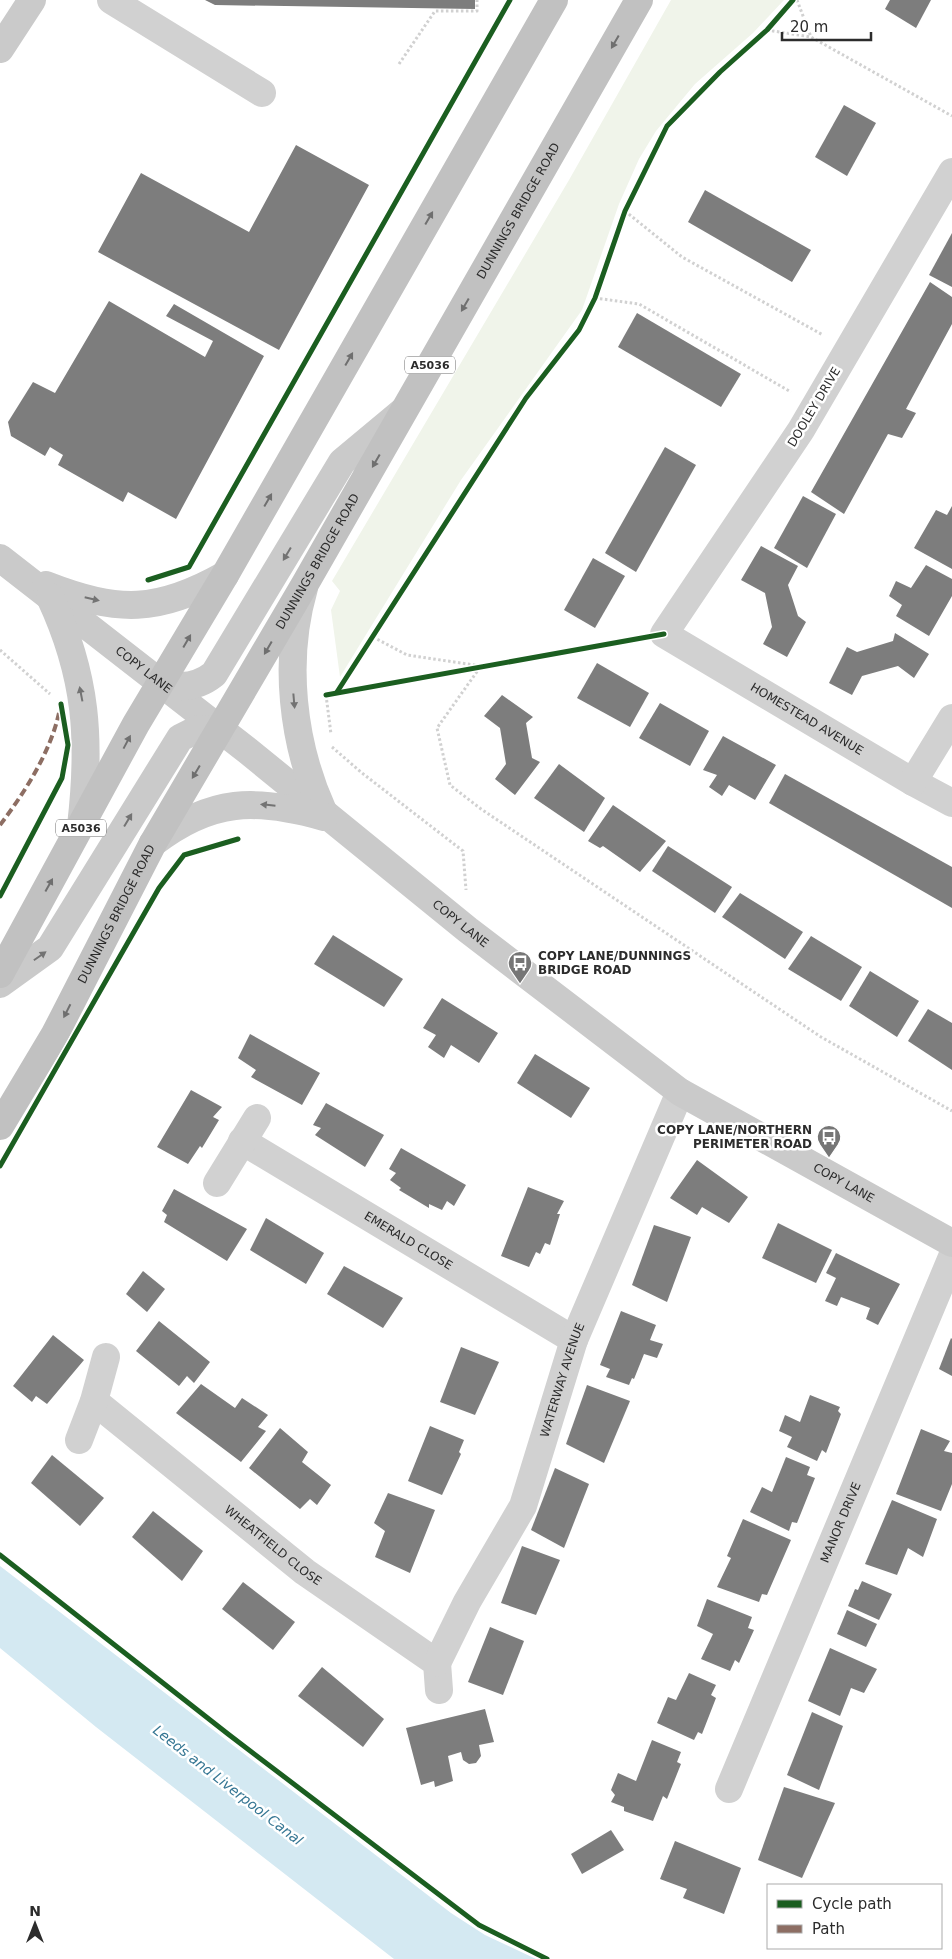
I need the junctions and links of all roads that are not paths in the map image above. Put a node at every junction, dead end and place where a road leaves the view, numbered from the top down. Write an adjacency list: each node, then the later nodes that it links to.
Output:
1 (32, 0): 5 (main road)
2 (111, 0): 6 (street)
3 (554, 0): 10 (highway, A5036, one-way to 3)
4 (639, 0): 8 (highway, DUNNINGS BRIDGE ROAD / A5036, one-way to 8)
5 (0, 49)
6 (262, 92)
7 (952, 172): 13 (street, DOOLEY DRIVE)
8 (405, 410): 11 (highway, DUNNINGS BRIDGE ROAD / A5036, one-way to 11); 14 (main road, one-way to 14)
9 (0, 558): 12 (main road, COPY LANE)
10 (225, 575): 12 (main road, one-way to 10); 14 (highway, A5036, one-way to 10)
11 (305, 584): 16 (highway, DUNNINGS BRIDGE ROAD / A5036, one-way to 16); 19 (main road, one-way to 19)
12 (38, 586): 14 (main road, COPY LANE); 20 (main road, one-way to 12)
13 (664, 634): 17 (street, HOMESTEAD AVENUE)
14 (162, 683): 16 (main road, COPY LANE); 20 (highway, A5036, one-way to 14)
15 (952, 718): 17 (street)
16 (221, 730): 19 (main road, COPY LANE); 21 (highway, DUNNINGS BRIDGE ROAD / A5036, one-way to 21); 23 (main road, one-way to 16)
17 (913, 782): 18 (street, HOMESTEAD AVENUE)
18 (952, 803)
19 (328, 816): 21 (main road, one-way to 21); 24 (main road, COPY LANE)
20 (80, 830): 22 (highway, A5036, one-way to 20)
21 (154, 843): 26 (highway, DUNNINGS BRIDGE ROAD / A5036, one-way to 26)
22 (0, 974)
23 (0, 984)
24 (680, 1092): 29 (main road, COPY LANE); 31 (street, WATERWAY AVENUE)
25 (257, 1118): 27 (street)
26 (0, 1126)
27 (242, 1141): 28 (street); 31 (street, EMERALD CLOSE)
28 (218, 1183)
29 (952, 1243)
30 (952, 1257): 37 (street, MANOR DRIVE)
31 (574, 1340): 35 (street, WATERWAY AVENUE)
32 (106, 1356): 33 (street)
33 (94, 1401): 34 (street); 35 (street, WHEATFIELD CLOSE)
34 (79, 1440)
35 (437, 1663): 36 (street)
36 (439, 1690)
37 (729, 1789)

